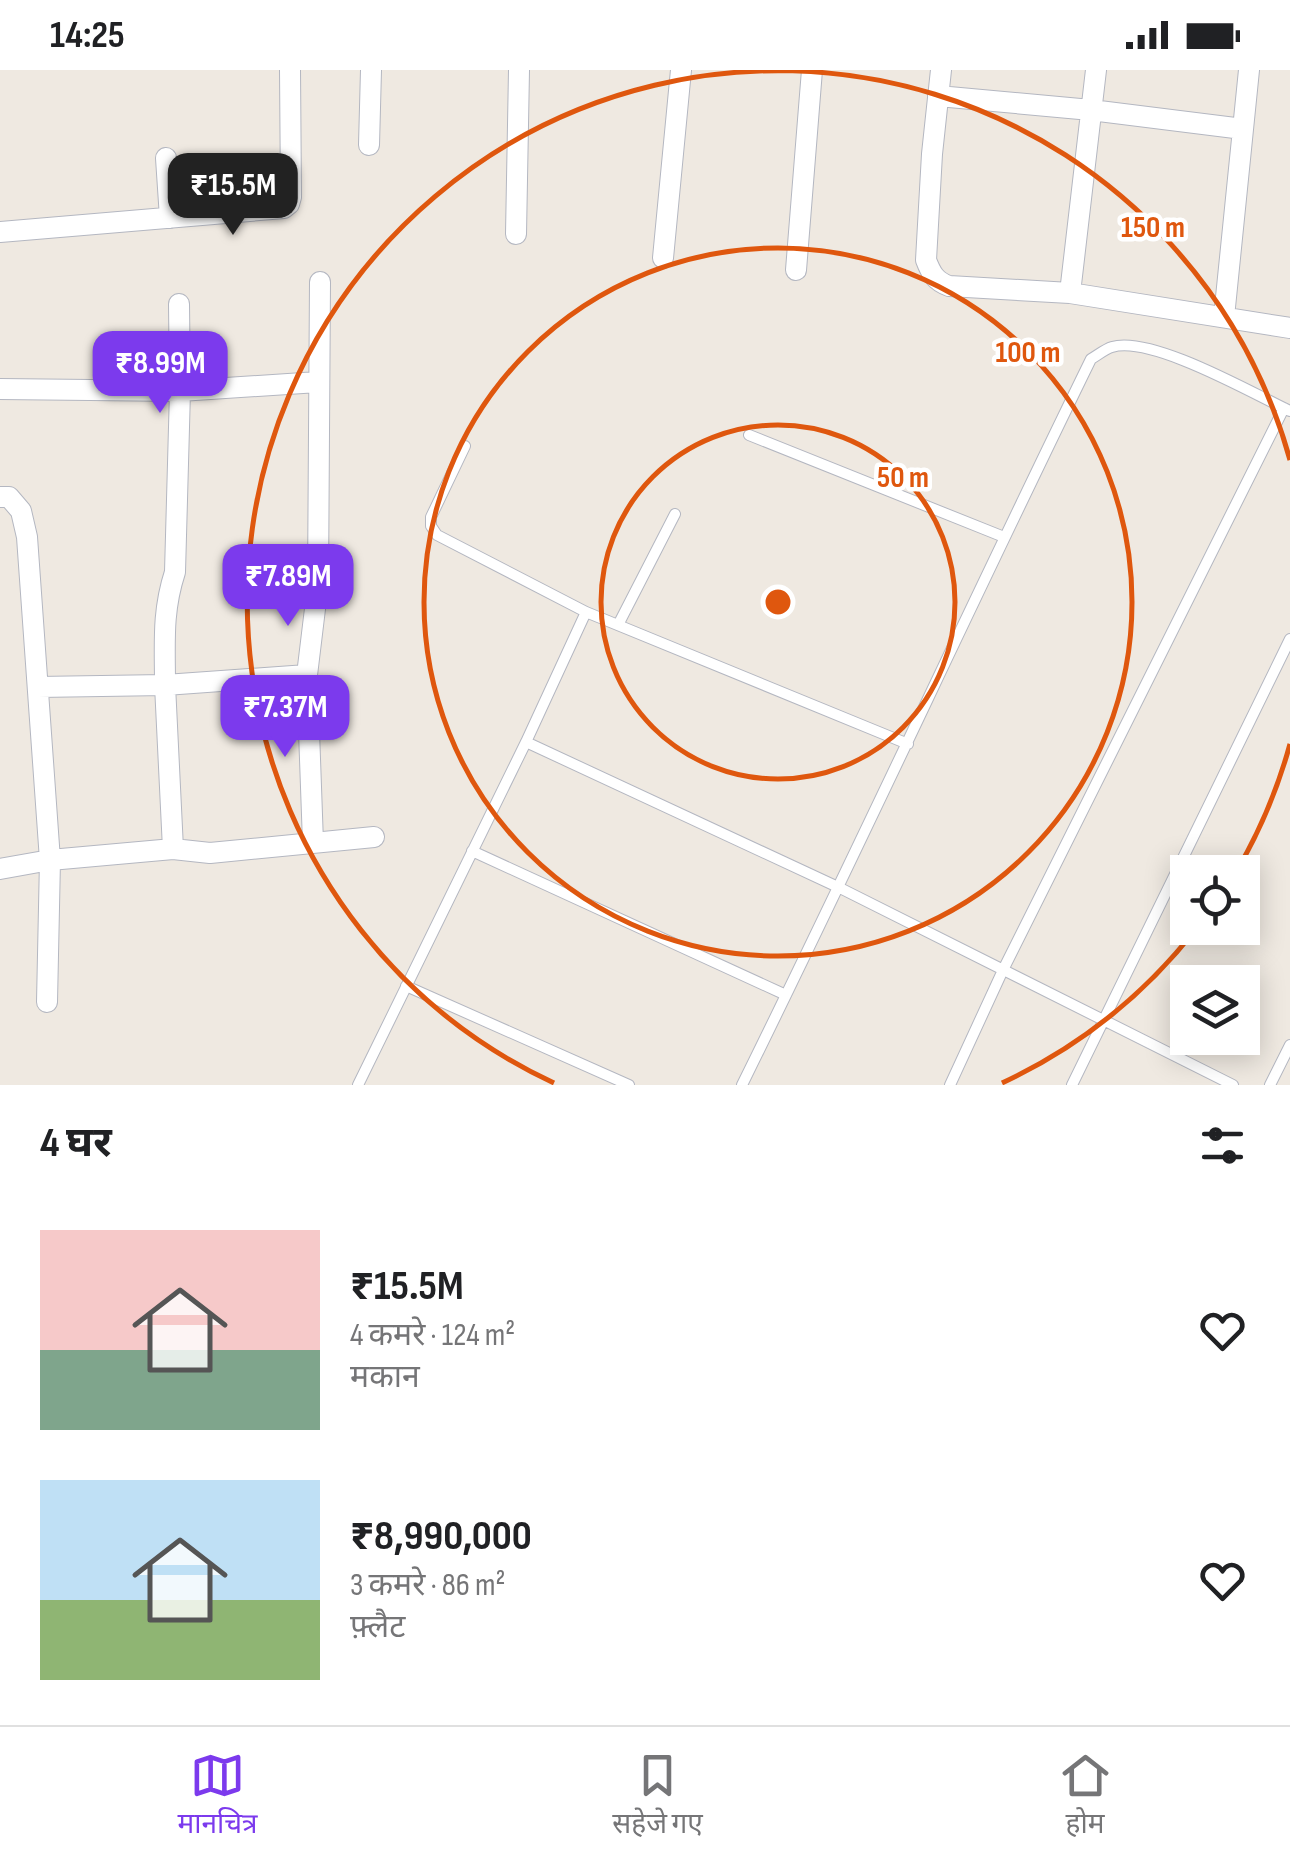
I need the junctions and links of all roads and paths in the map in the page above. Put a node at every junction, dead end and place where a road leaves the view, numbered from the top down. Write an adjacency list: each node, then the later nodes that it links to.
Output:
1 (290, 70): 14 (street)
2 (371, 70): 12 (street)
3 (519, 70): 16 (street)
4 (681, 70): 17 (street)
5 (812, 70): 18 (street)
6 (942, 70): 9 (street)
7 (1096, 70): 10 (street)
8 (1250, 70): 11 (street)
9 (938, 96): 10 (street); 20 (street)
10 (1091, 110): 11 (street); 20 (street)
11 (1243, 129): 22 (street)
12 (369, 145)
13 (166, 158): 14 (street)
14 (170, 218): 15 (street)
15 (0, 232)
16 (516, 234)
17 (663, 258)
18 (796, 270)
19 (320, 282): 24 (street)
20 (1070, 294): 22 (street)
21 (179, 304): 26 (street)
22 (1224, 316): 23 (street)
23 (1290, 328)
24 (318, 382): 26 (street); 36 (street)
25 (0, 390): 26 (street)
26 (180, 392): 37 (street)
27 (1287, 409): 32 (lane); 48 (lane)
28 (749, 435): 32 (lane)
29 (466, 446): 33 (lane)
30 (0, 497): 38 (street)
31 (675, 514): 34 (lane)
32 (1004, 537): 40 (lane)
33 (586, 612): 34 (lane); 39 (lane)
34 (618, 625): 40 (lane)
35 (1290, 639): 52 (lane)
36 (308, 676): 37 (street); 42 (street)
37 (165, 685): 38 (street); 43 (street)
38 (38, 687): 45 (street)
39 (526, 742): 44 (lane); 47 (lane)
40 (908, 744): 47 (lane)
41 (374, 837): 42 (street)
42 (313, 843): 43 (street)
43 (172, 849): 45 (street)
44 (472, 851): 49 (lane); 50 (lane)
45 (50, 860): 46 (street); 51 (street)
46 (0, 869)
47 (840, 888): 48 (lane); 50 (lane)
48 (1004, 970): 52 (lane); 57 (lane)
49 (406, 986): 54 (lane); 55 (lane)
50 (786, 996): 56 (lane)
51 (47, 1002)
52 (1104, 1020): 58 (lane); 59 (lane)
53 (1290, 1045): 60 (lane)
54 (358, 1085)
55 (629, 1085)
56 (742, 1085)
57 (950, 1085)
58 (1072, 1085)
59 (1233, 1085)
60 (1270, 1085)

